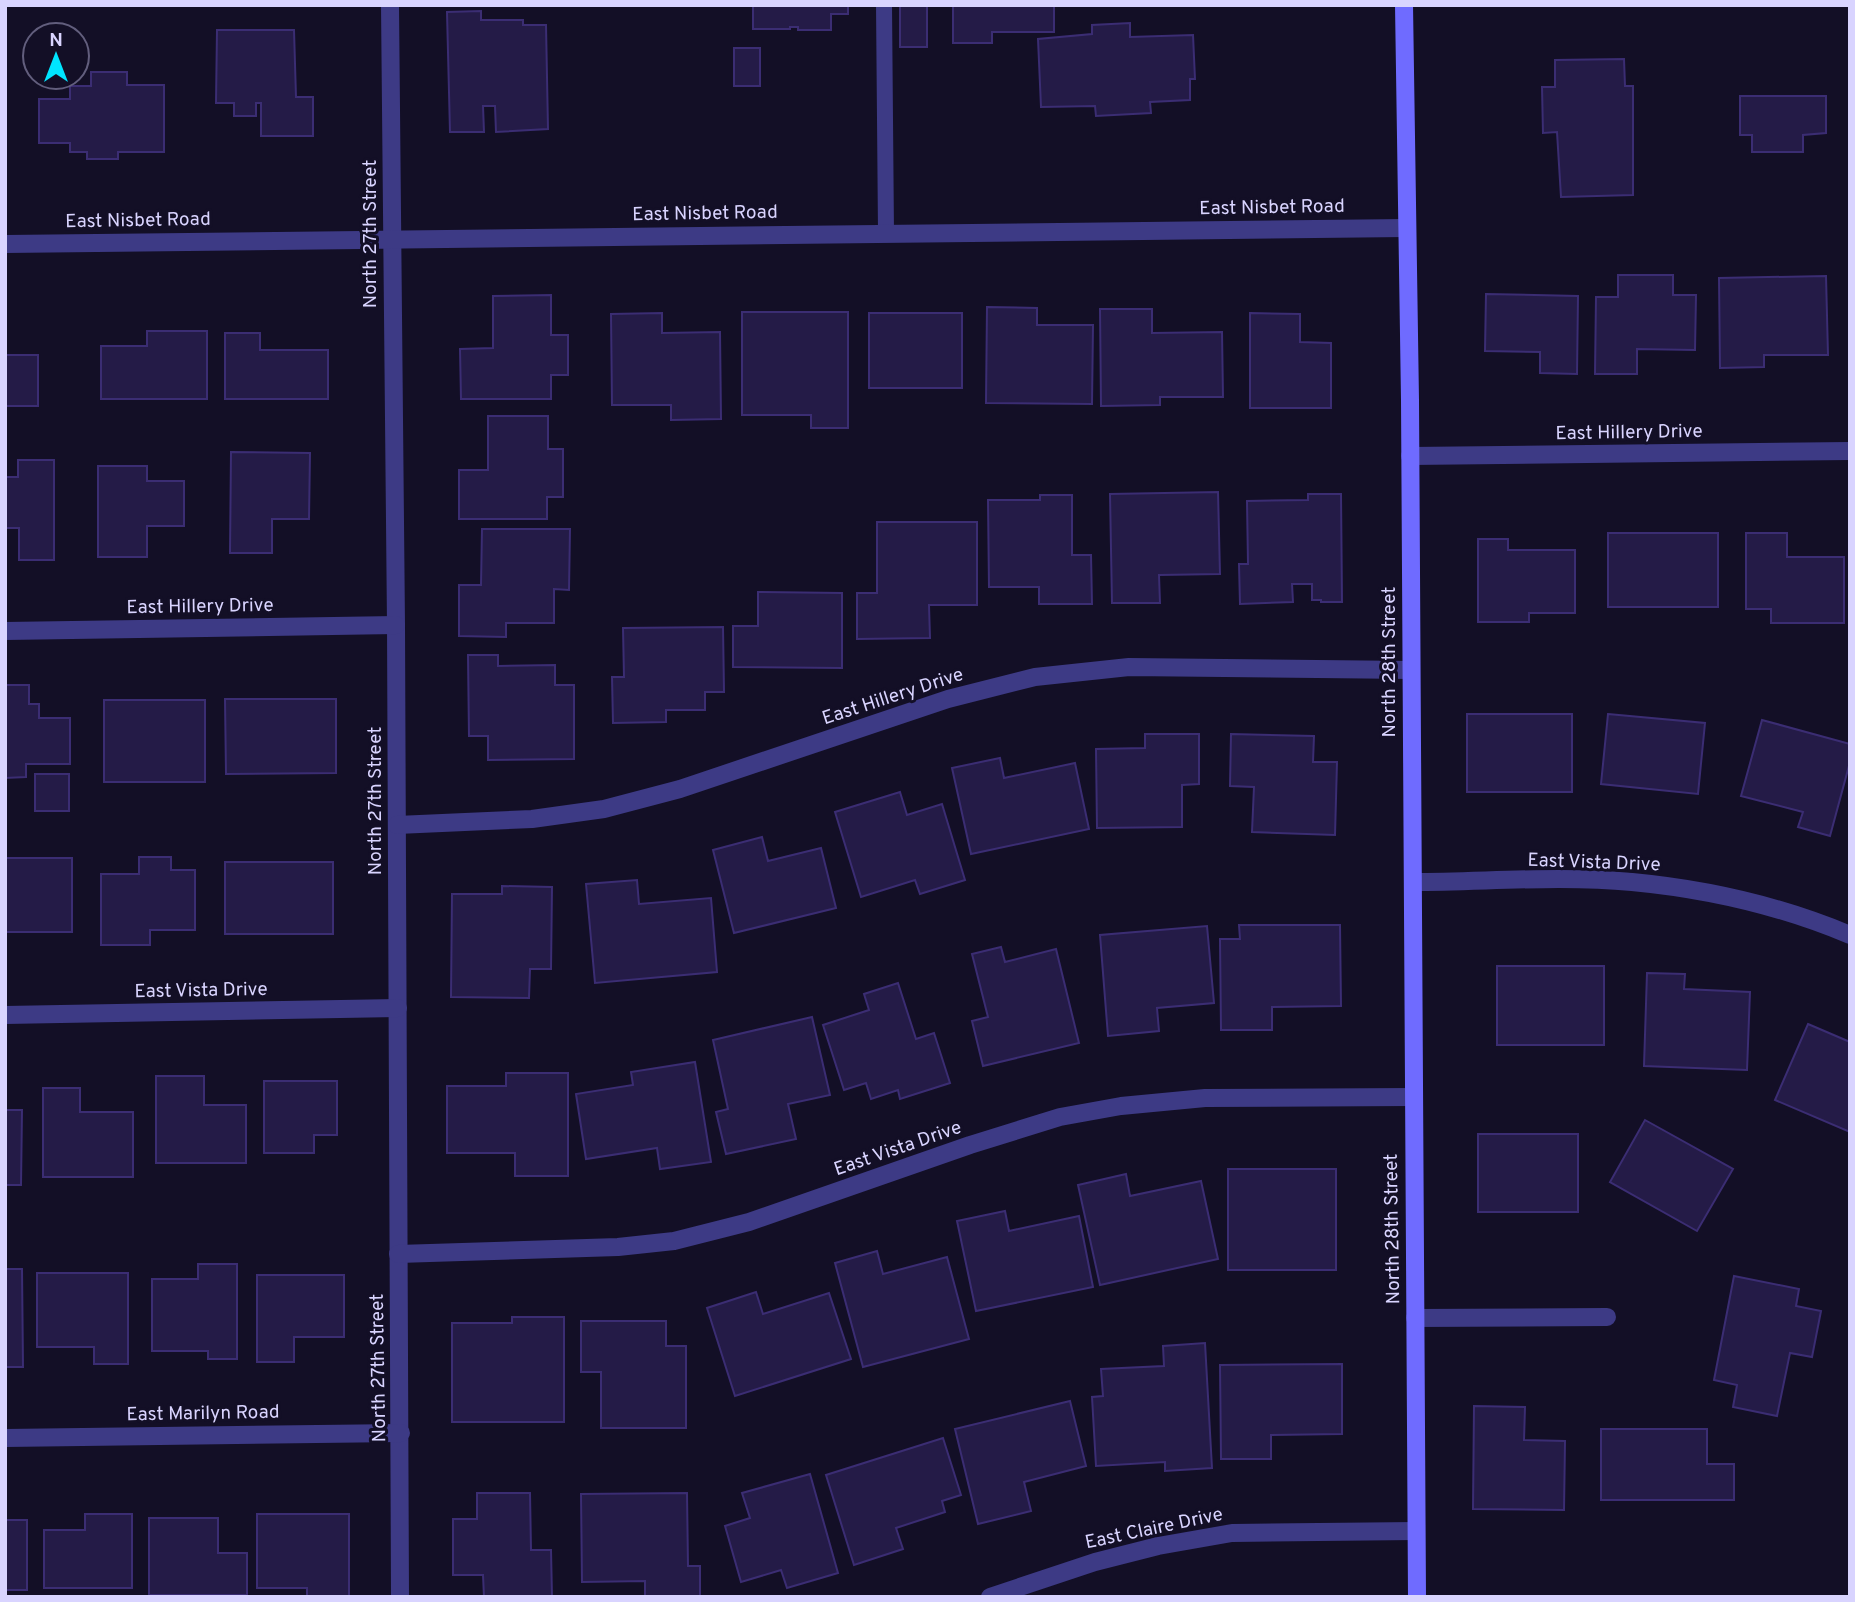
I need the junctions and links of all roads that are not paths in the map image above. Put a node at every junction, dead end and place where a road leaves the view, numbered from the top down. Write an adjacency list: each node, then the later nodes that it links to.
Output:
1 (390, 5): 6 (street, North 27th Street)
2 (884, 5): 5 (lane)
3 (1404, 5): 4 (street, North 28th Street)
4 (1406, 228): 5 (street, East Nisbet Road); 9 (street, North 28th Street)
5 (886, 233): 6 (street, East Nisbet Road)
6 (392, 238): 7 (street, East Nisbet Road); 10 (street, North 27th Street)
7 (5, 244)
8 (1850, 451): 9 (street, East Hillery Drive)
9 (1410, 456): 12 (street, North 28th Street)
10 (396, 625): 11 (street, East Hillery Drive); 13 (street, North 27th Street)
11 (5, 631)
12 (1411, 670): 13 (street, East Hillery Drive); 14 (street, North 28th Street)
13 (397, 825): 16 (street, North 27th Street)
14 (1413, 883): 15 (street, East Vista Drive); 18 (street, North 28th Street)
15 (1850, 936)
16 (398, 1008): 17 (street, East Vista Drive); 19 (street, North 27th Street)
17 (5, 1015)
18 (1412, 1097): 19 (street, East Vista Drive); 21 (street, North 28th Street)
19 (398, 1254): 22 (street, North 27th Street)
20 (1607, 1317): 21 (street, North 28th Street)
21 (1415, 1318): 24 (street, North 28th Street)
22 (401, 1433): 23 (street, East Marilyn Road); 26 (street, North 27th Street)
23 (5, 1438)
24 (1416, 1531): 25 (street, East Claire Drive); 27 (street, North 28th Street)
25 (1000, 1595)
26 (400, 1597)
27 (1417, 1597)

